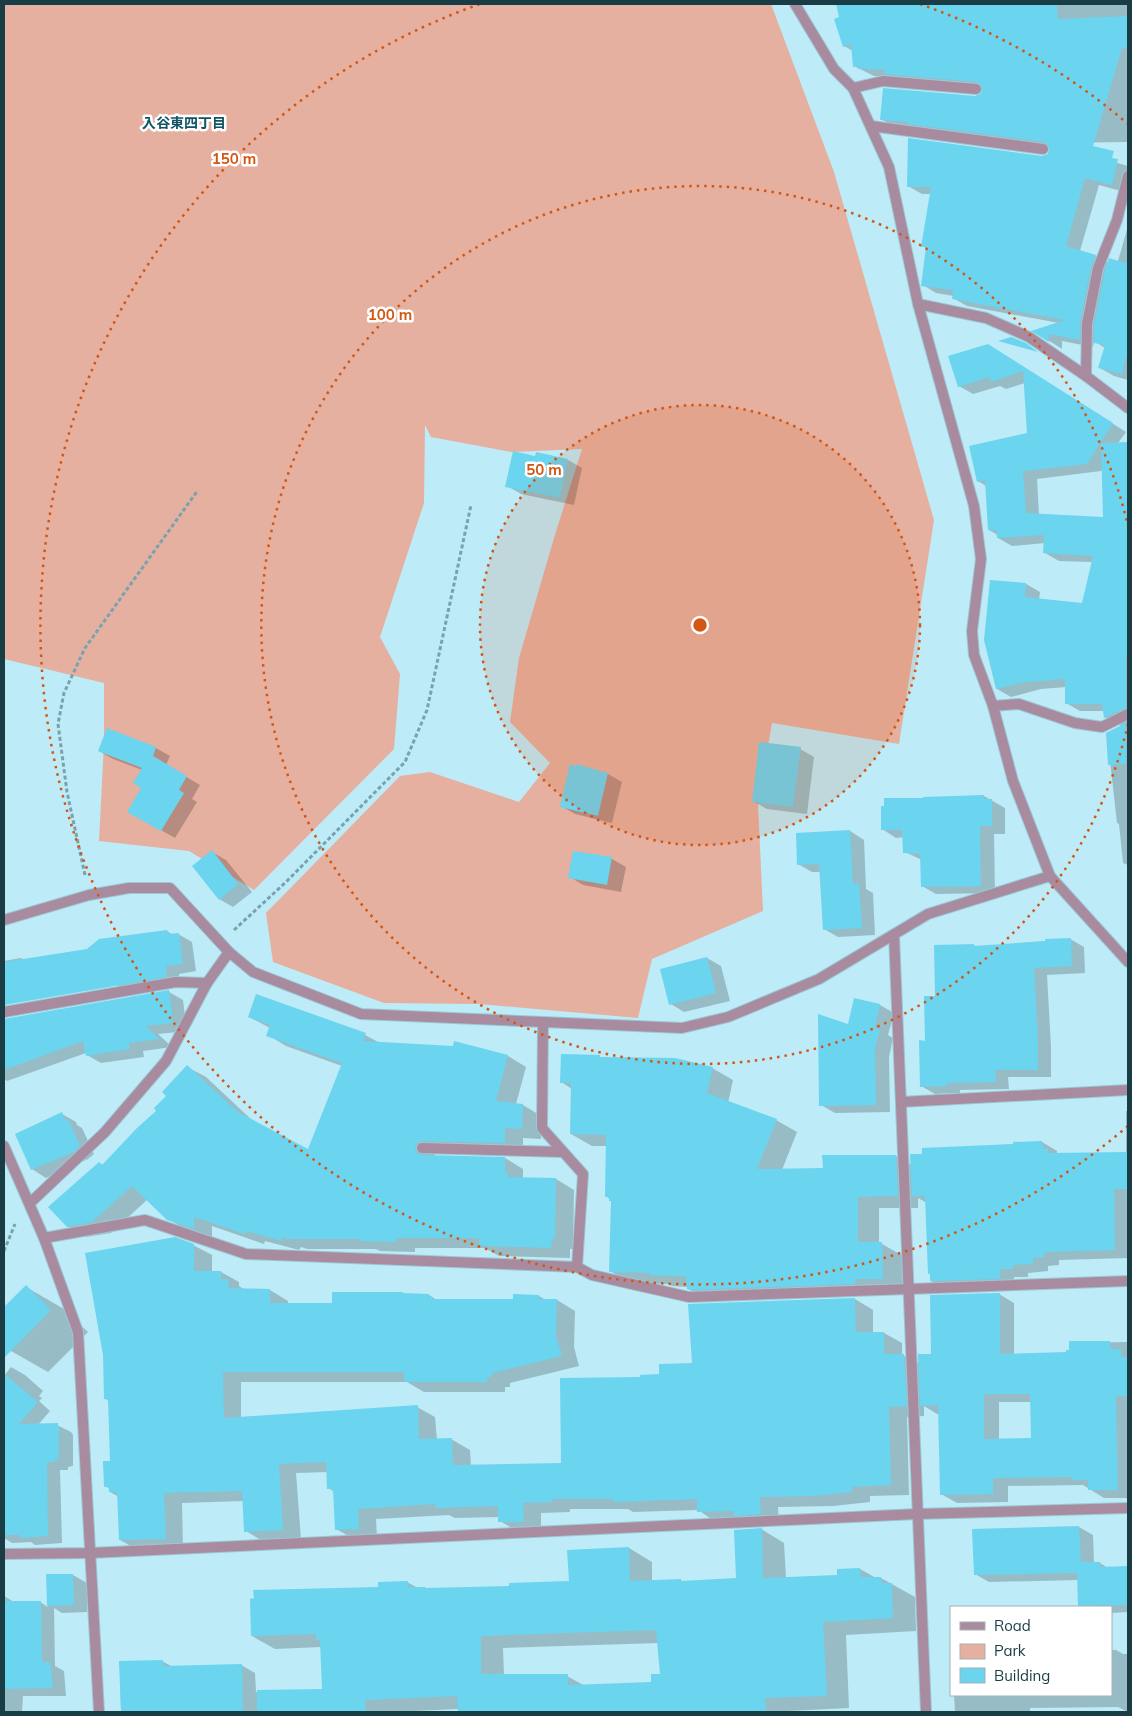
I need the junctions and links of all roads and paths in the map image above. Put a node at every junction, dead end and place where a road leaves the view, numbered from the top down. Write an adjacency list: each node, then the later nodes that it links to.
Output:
1 (795, 4): 2 (street)
2 (853, 88): 3 (street); 4 (street)
3 (976, 89)
4 (871, 126): 5 (street); 7 (street)
5 (1043, 149)
6 (1128, 176): 8 (street)
7 (918, 304): 8 (street); 12 (street)
8 (1086, 376): 9 (street)
9 (1128, 407)
10 (198, 490): 15 (path)
11 (471, 505): 18 (path)
12 (993, 706): 13 (street); 14 (street)
13 (1128, 714)
14 (1050, 876): 17 (street); 20 (street)
15 (89, 896): 16 (street); 18 (street)
16 (4, 920)
17 (894, 936): 23 (street); 25 (street)
18 (221, 942): 19 (street)
19 (229, 952): 21 (street); 23 (street)
20 (1128, 962)
21 (207, 983): 22 (street); 29 (street)
22 (4, 1012)
23 (543, 1022): 28 (street)
24 (1128, 1090): 25 (street)
25 (901, 1102): 33 (street)
26 (4, 1146): 29 (street)
27 (422, 1148): 28 (street)
28 (563, 1152): 31 (street)
29 (30, 1202): 30 (street)
30 (44, 1238): 31 (street); 36 (street)
31 (577, 1267): 33 (street)
32 (1128, 1281): 33 (street)
33 (909, 1289): 35 (street)
34 (1128, 1508): 35 (street)
35 (917, 1514): 36 (street); 39 (street)
36 (90, 1553): 37 (street); 38 (street)
37 (4, 1554)
38 (99, 1712)
39 (926, 1712)

